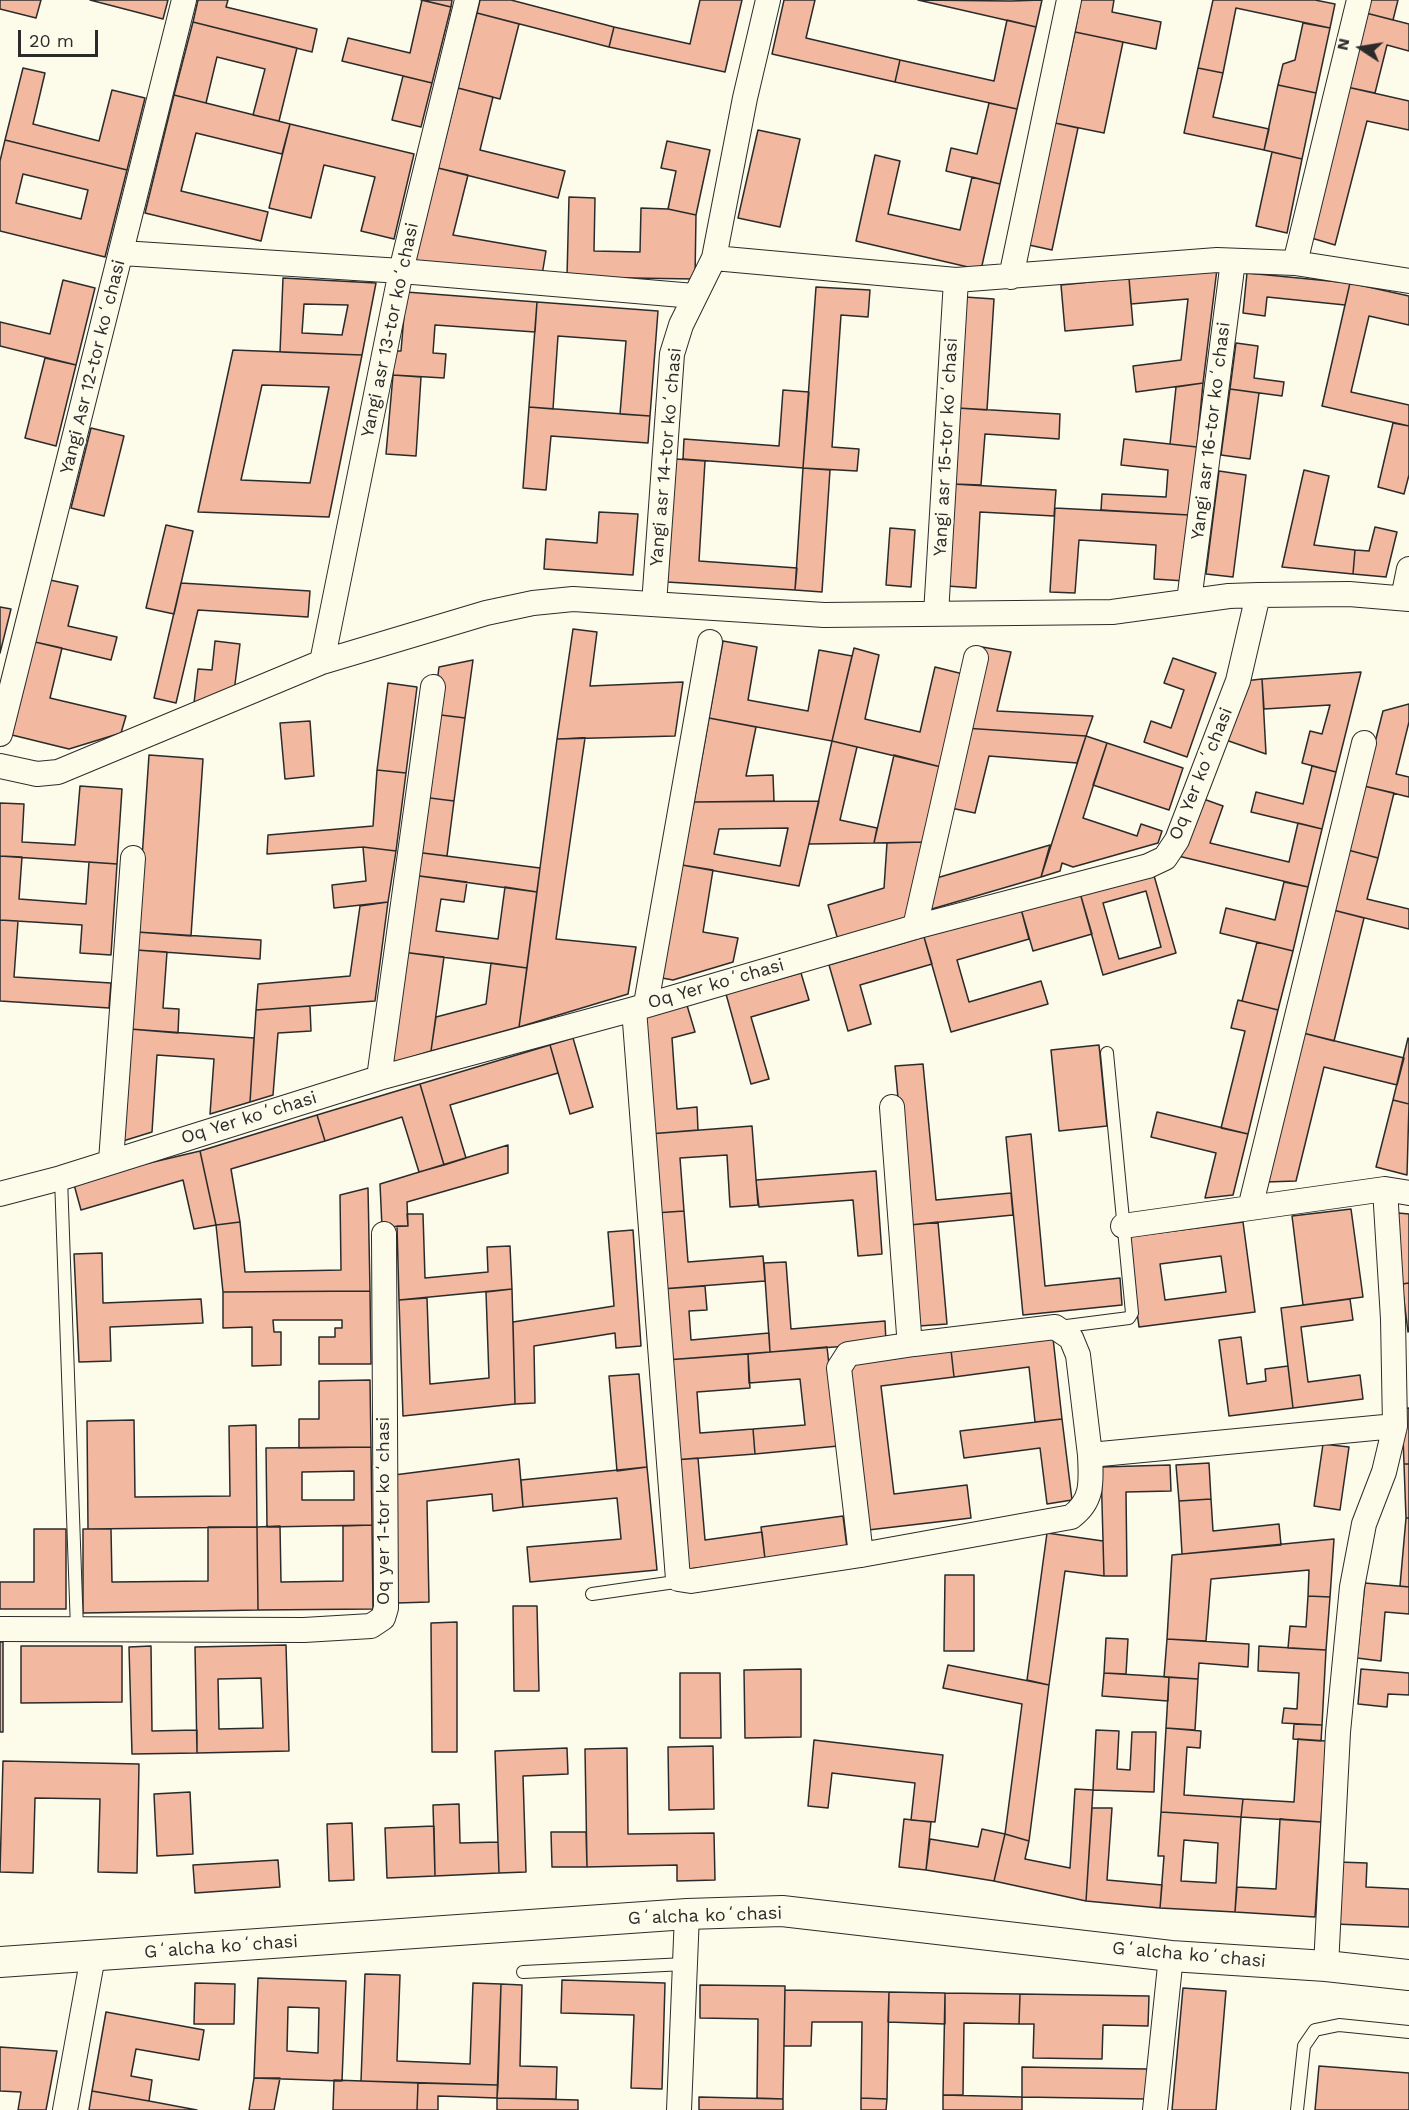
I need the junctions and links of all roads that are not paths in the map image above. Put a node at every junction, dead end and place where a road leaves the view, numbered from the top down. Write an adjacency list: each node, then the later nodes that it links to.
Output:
1 (184, 0): 6 (street, Yangi Asr 12-tor koʻchasi)
2 (467, 0): 10 (street, Yangi asr 13-tor koʻchasi)
3 (768, 0): 7 (street, Yangi asr 14-tor koʻchasi)
4 (1069, 0): 11 (street)
5 (1359, 0): 9 (street)
6 (122, 253): 10 (street); 25 (street, Yangi Asr 12-tor koʻchasi)
7 (714, 258): 12 (street); 14 (street, Yangi asr 14-tor koʻchasi)
8 (1233, 261): 9 (street); 11 (street); 18 (street, Yangi asr 16-tor koʻchasi)
9 (1295, 263): 13 (street)
10 (401, 271): 14 (street); 23 (street, Yangi asr 13-tor koʻchasi)
11 (1011, 277): 12 (street)
12 (956, 280): 20 (street, Yangi asr 15-tor koʻchasi)
13 (1409, 281)
14 (694, 296): 19 (street, Yangi asr 14-tor koʻchasi)
15 (1409, 569): 17 (street)
16 (1258, 595): 17 (street); 18 (street); 29 (street, Oq Yer koʻchasi)
17 (1406, 598)
18 (1189, 601): 20 (street)
19 (654, 604): 20 (street); 23 (street)
20 (936, 614)
21 (710, 642): 30 (street)
22 (976, 658): 29 (street)
23 (322, 662): 27 (street)
24 (433, 687): 32 (street)
25 (0, 734)
26 (1364, 743): 39 (street)
27 (0, 766)
28 (133, 858): 34 (street)
29 (915, 927): 30 (street, Oq Yer koʻchasi)
30 (640, 1007): 32 (street, Oq Yer koʻchasi); 47 (street)
31 (1107, 1053): 40 (lane)
32 (379, 1078): 34 (street, Oq Yer koʻchasi)
33 (892, 1107): 43 (street)
34 (111, 1161): 35 (street, Oq Yer koʻchasi)
35 (61, 1178): 38 (street, Oq Yer koʻchasi); 50 (lane)
36 (1385, 1189): 37 (street); 39 (street); 44 (street)
37 (1409, 1193)
38 (0, 1194)
39 (1250, 1208): 40 (street)
40 (1123, 1226): 42 (lane)
41 (384, 1234): 50 (street, Oq yer 1-tor koʻchasi)
42 (1055, 1327): 43 (street); 45 (street)
43 (914, 1344): 46 (street)
44 (1395, 1426): 45 (street); 56 (street)
45 (1090, 1455): 46 (street)
46 (861, 1555): 47 (street)
47 (683, 1581): 48 (lane)
48 (592, 1594)
49 (0, 1629): 50 (street, Oq yer 1-tor koʻchasi)
50 (77, 1629)
51 (687, 1914): 52 (street, Gʻalcha koʻchasi); 53 (street, Gʻalcha koʻchasi); 55 (street)
52 (93, 1956): 54 (street, Gʻalcha koʻchasi); 60 (street)
53 (1171, 1956): 56 (street, Gʻalcha koʻchasi); 62 (street)
54 (0, 1962)
55 (685, 1964): 57 (lane); 61 (street)
56 (1326, 1966): 58 (street, Gʻalcha koʻchasi)
57 (523, 1972)
58 (1409, 1975)
59 (1409, 2032): 63 (lane)
60 (65, 2110)
61 (679, 2110)
62 (1155, 2110)
63 (1297, 2110)

